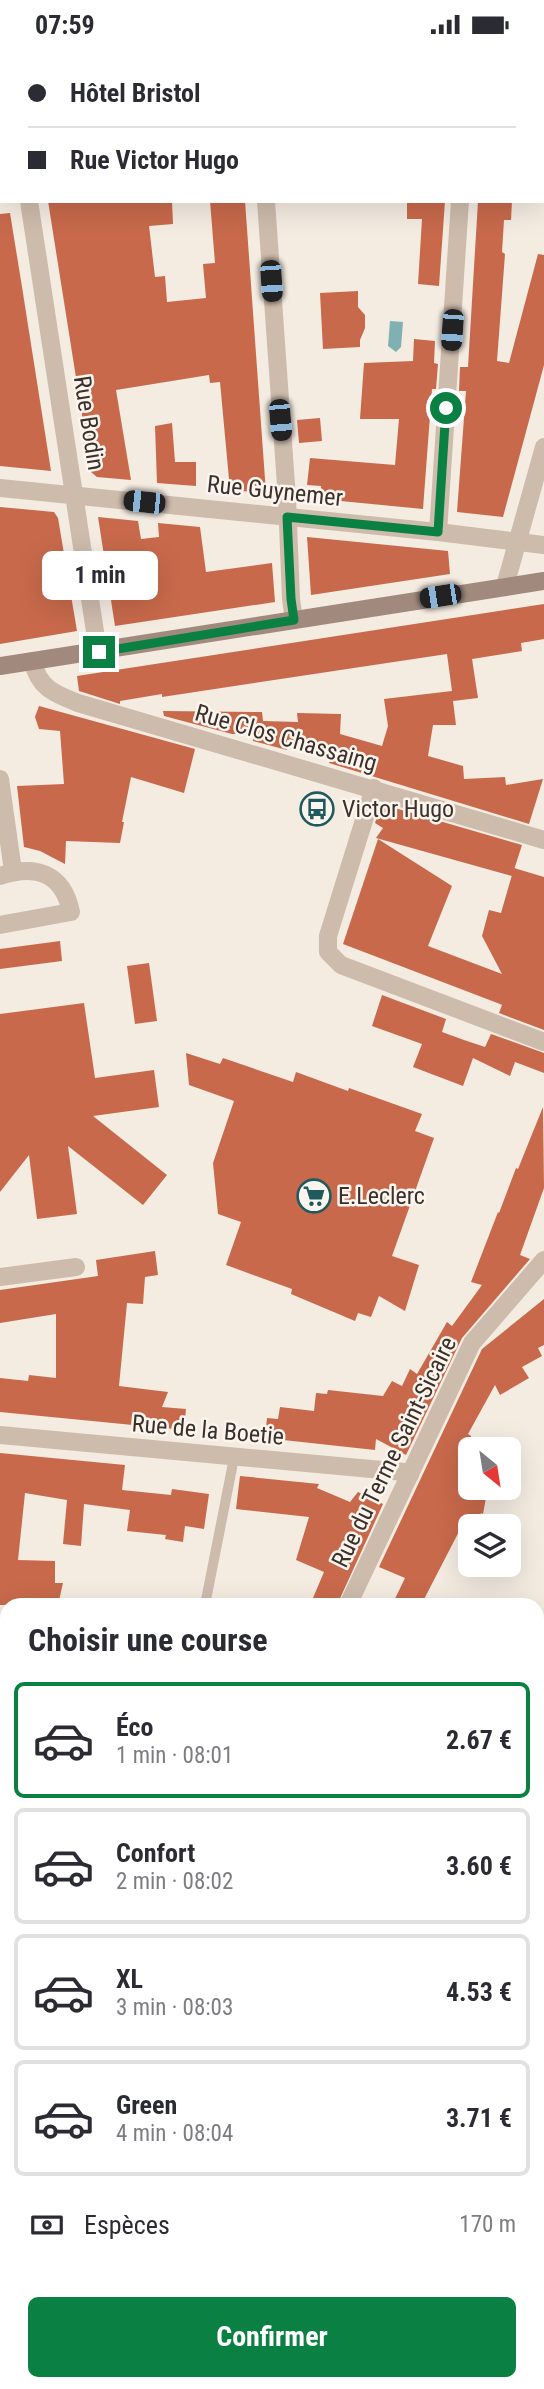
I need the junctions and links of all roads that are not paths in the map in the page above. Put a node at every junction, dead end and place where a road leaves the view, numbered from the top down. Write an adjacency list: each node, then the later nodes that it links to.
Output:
1 (29, 203): 6 (street, Rue Bodin)
2 (266, 203): 7 (street)
3 (460, 203): 8 (street)
4 (544, 447): 9 (street)
5 (0, 488): 6 (street, Rue Guynemer)
6 (75, 495): 7 (street, Rue Guynemer); 14 (street, Rue Bodin)
7 (287, 517): 8 (street, Rue Guynemer); 13 (street)
8 (438, 532): 9 (street, Rue Guynemer)
9 (519, 542): 10 (street, Rue Guynemer); 12 (street)
10 (544, 545)
11 (544, 581): 12 (main road)
12 (505, 586): 13 (main road)
13 (294, 620): 14 (main road)
14 (99, 652): 15 (main road)
15 (33, 661): 16 (main road); 18 (street, Rue Clos Chassaing)
16 (0, 666)
17 (0, 779): 20 (street)
18 (374, 788): 19 (street, Rue Clos Chassaing); 22 (street)
19 (544, 839)
20 (6, 873): 21 (street)
21 (0, 925)
22 (544, 1042)
23 (544, 1260): 28 (street, Rue du Terme Saint-Sicaire)
24 (76, 1267): 25 (street)
25 (0, 1277)
26 (0, 1435): 27 (street, Rue de la Boetie)
27 (234, 1458): 28 (street, Rue de la Boetie); 29 (lane)
28 (410, 1475): 30 (street, Rue du Terme Saint-Sicaire)
29 (206, 1598)
30 (351, 1598)

